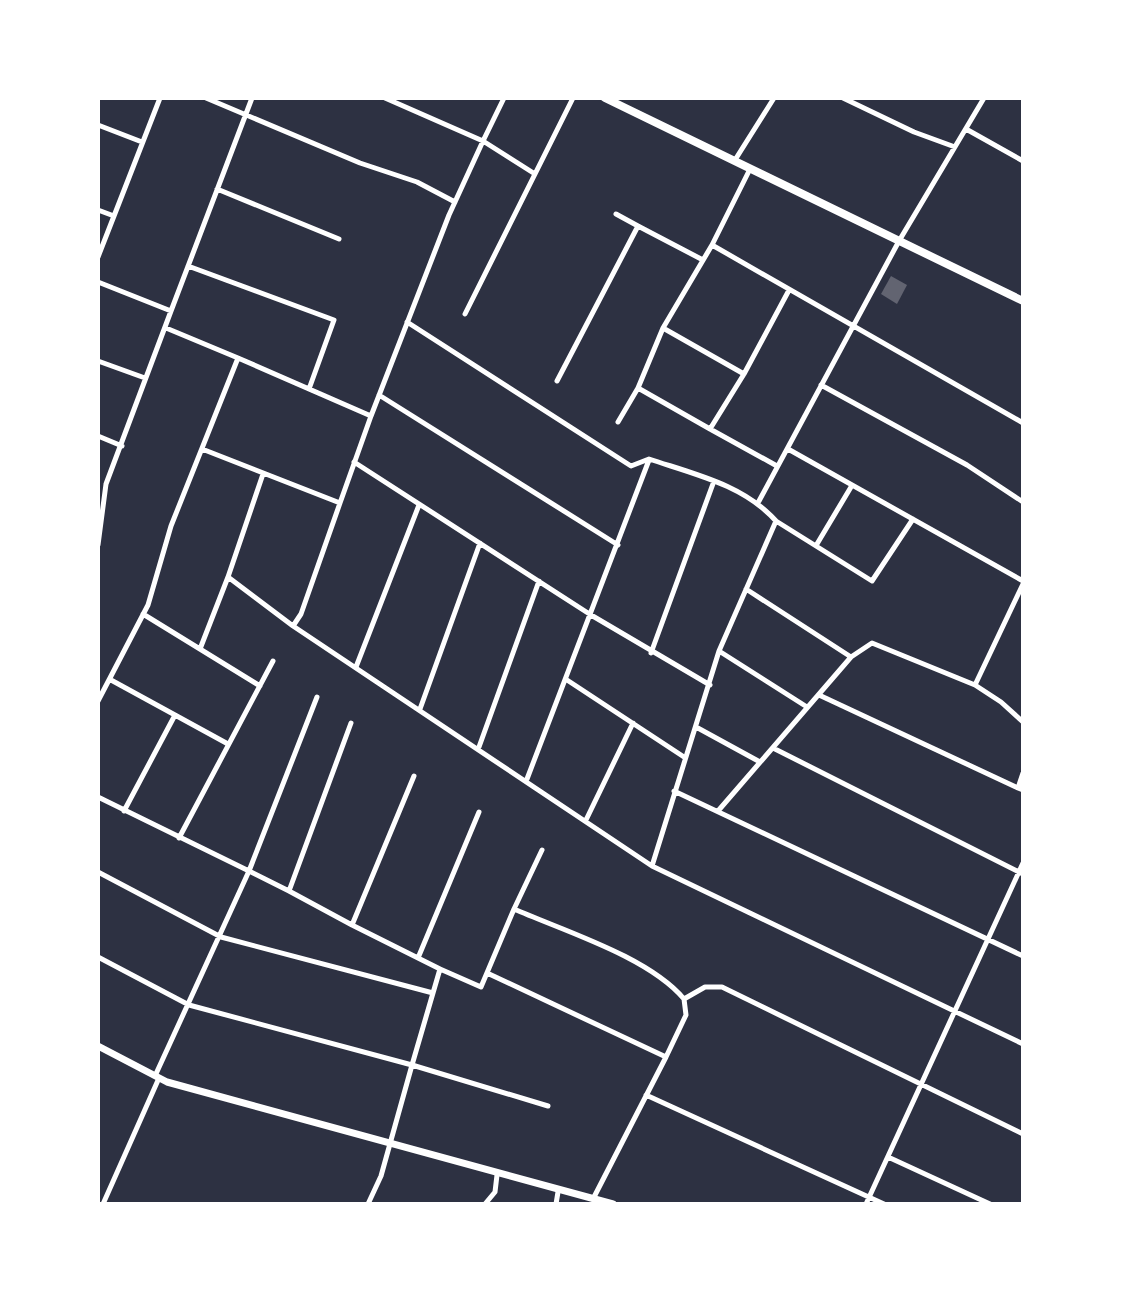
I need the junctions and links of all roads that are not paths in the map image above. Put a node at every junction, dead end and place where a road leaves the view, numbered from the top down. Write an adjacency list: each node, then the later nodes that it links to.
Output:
1 (160, 98): 15 (street)
2 (206, 98): 11 (street)
3 (252, 98): 11 (street)
4 (385, 98): 14 (street)
5 (504, 98): 14 (street)
6 (573, 98): 20 (street)
7 (605, 98): 17 (main road)
8 (774, 98): 17 (street)
9 (843, 98): 16 (street)
10 (984, 98): 13 (street)
11 (245, 115): 21 (street); 22 (street)
12 (98, 125): 15 (street)
13 (966, 129): 16 (street); 18 (street)
14 (483, 141): 20 (street); 22 (street)
15 (142, 142): 25 (street)
16 (955, 147): 28 (street)
17 (735, 160): 19 (main road)
18 (1023, 161)
19 (751, 168): 28 (main road); 29 (street)
20 (535, 174): 37 (street)
21 (217, 189): 27 (street); 32 (street)
22 (455, 202): 38 (street)
23 (98, 210): 25 (street)
24 (616, 214): 26 (street)
25 (114, 216): 30 (street)
26 (638, 226): 31 (street); 46 (street)
27 (339, 239)
28 (899, 241): 35 (main road); 39 (street)
29 (712, 245): 31 (street); 34 (street)
30 (98, 257)
31 (703, 260): 41 (street)
32 (188, 266): 36 (street); 49 (street)
33 (98, 282): 36 (street)
34 (788, 292): 39 (street); 44 (street)
35 (1023, 301)
36 (171, 311): 40 (street)
37 (465, 314)
38 (407, 322): 50 (street); 59 (street)
39 (852, 327): 47 (street); 53 (street)
40 (166, 328): 42 (street); 45 (street)
41 (663, 328): 44 (street); 48 (street)
42 (238, 358): 49 (street); 57 (street)
43 (98, 361): 45 (street)
44 (744, 374): 54 (street)
45 (145, 378): 56 (street)
46 (557, 381)
47 (821, 385): 58 (street); 66 (street)
48 (638, 388): 52 (street); 54 (street)
49 (309, 389): 51 (street)
50 (379, 395): 51 (street); 74 (street)
51 (371, 416): 60 (street)
52 (618, 422)
53 (1023, 423)
54 (710, 429): 61 (street)
55 (98, 436): 56 (street)
56 (122, 446): 73 (street)
57 (202, 449): 62 (street); 79 (street)
58 (788, 449): 61 (street); 64 (street)
59 (649, 459): 63 (street); 74 (street)
60 (354, 462): 67 (street); 68 (street)
61 (777, 466): 65 (street)
62 (263, 474): 67 (street); 75 (street)
63 (714, 480): 65 (street); 84 (street)
64 (851, 487): 69 (street); 72 (street)
65 (759, 501): 70 (street)
66 (1023, 502)
67 (340, 503): 81 (street)
68 (419, 505): 71 (street); 87 (street)
69 (913, 519): 72 (street); 77 (street)
70 (776, 521): 72 (street); 78 (street)
71 (480, 543): 76 (street); 97 (street)
72 (817, 544)
73 (98, 545)
74 (618, 545): 80 (street)
75 (228, 577): 81 (street); 82 (street)
76 (539, 581): 80 (street); 104 (street)
77 (1023, 583): 91 (street)
78 (746, 589): 83 (street); 85 (street)
79 (143, 614): 82 (street); 88 (street)
80 (591, 615): 84 (street); 89 (street)
81 (293, 626): 87 (street)
82 (200, 649): 92 (street)
83 (719, 651): 90 (street); 96 (street)
84 (651, 653): 90 (street)
85 (851, 657): 91 (street); 93 (street)
86 (273, 661): 92 (street)
87 (356, 667): 97 (street)
88 (111, 680): 95 (street); 98 (street)
89 (567, 680): 101 (street); 110 (street)
90 (710, 685): 102 (street)
91 (975, 685): 99 (street)
92 (260, 686): 103 (street)
93 (819, 695): 96 (street); 111 (street)
94 (317, 697): 122 (street)
95 (98, 701)
96 (807, 707): 105 (street)
97 (420, 709): 104 (street)
98 (175, 715): 103 (street); 114 (street)
99 (1023, 722)
100 (351, 723): 125 (street)
101 (633, 723): 106 (street); 117 (street)
102 (696, 727): 106 (street); 107 (street)
103 (228, 744): 118 (street)
104 (479, 747): 110 (street)
105 (773, 748): 107 (street); 124 (street)
106 (684, 757): 112 (street)
107 (760, 762): 115 (street)
108 (1023, 773): 111 (street)
109 (414, 776): 127 (street)
110 (527, 779): 117 (street)
111 (1020, 789)
112 (674, 791): 115 (street); 121 (street)
113 (98, 797): 114 (street)
114 (124, 811): 118 (street)
115 (718, 811): 129 (street)
116 (479, 812): 132 (street)
117 (586, 820): 121 (street)
118 (179, 838): 122 (street)
119 (542, 850): 126 (street)
120 (1023, 863): 124 (street)
121 (652, 866): 138 (street)
122 (249, 871): 125 (street); 128 (street)
123 (98, 872): 128 (street)
124 (1021, 873): 129 (street)
125 (289, 891): 127 (street)
126 (514, 909): 134 (street); 136 (street)
127 (352, 925): 132 (street)
128 (221, 937): 135 (street); 137 (street)
129 (990, 940): 130 (street); 138 (street)
130 (1023, 956)
131 (98, 957): 137 (street)
132 (418, 958): 133 (street)
133 (440, 969): 134 (street); 135 (street)
134 (487, 973): 141 (street)
135 (433, 993): 142 (street)
136 (684, 999): 141 (street); 144 (street)
137 (189, 1005): 142 (street); 143 (street)
138 (956, 1013): 139 (street); 144 (street)
139 (1023, 1044)
140 (98, 1046): 143 (street)
141 (666, 1057): 145 (street)
142 (412, 1065): 146 (street); 148 (street)
143 (157, 1077): 148 (street); 154 (street)
144 (920, 1087): 147 (street); 149 (street)
145 (646, 1095): 152 (street); 153 (street)
146 (548, 1106)
147 (1023, 1134)
148 (388, 1140): 150 (street); 155 (street)
149 (888, 1157): 153 (street); 160 (street)
150 (497, 1175): 151 (street); 156 (street)
151 (558, 1192): 152 (street); 157 (street)
152 (592, 1200): 158 (street)
153 (867, 1201): 159 (street)
154 (103, 1204)
155 (368, 1204)
156 (485, 1204)
157 (556, 1204)
158 (613, 1204)
159 (884, 1204)
160 (990, 1204)

